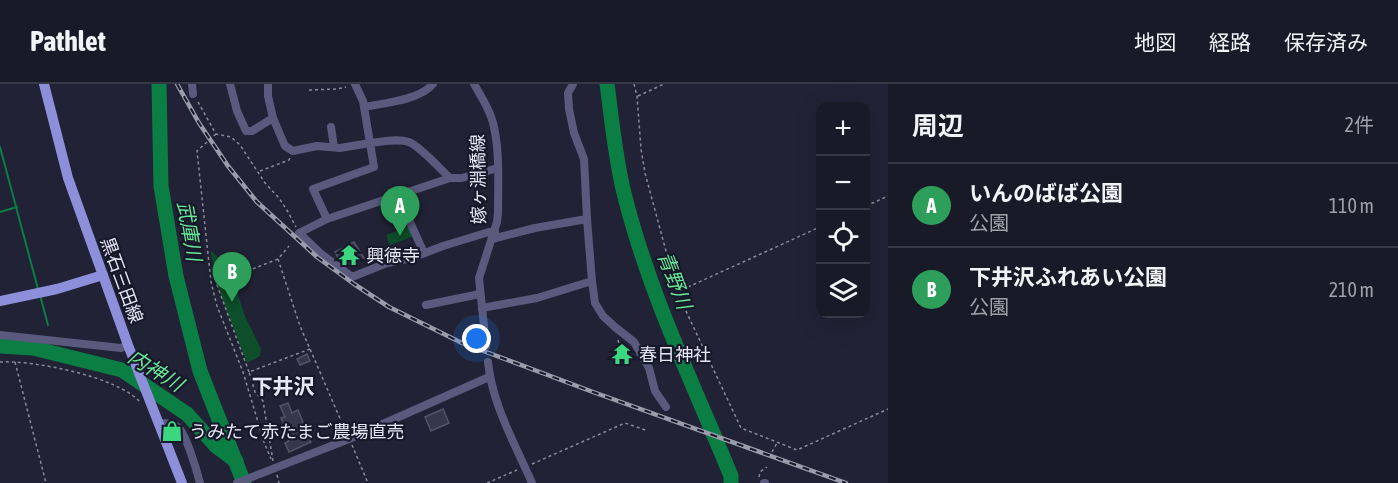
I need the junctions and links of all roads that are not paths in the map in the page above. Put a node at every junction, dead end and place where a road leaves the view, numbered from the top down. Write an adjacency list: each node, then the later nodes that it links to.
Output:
1 (44, 84): 22 (main road, 黒石三田線)
2 (192, 84): 9 (street)
3 (230, 84): 11 (street)
4 (268, 84): 11 (street)
5 (433, 84): 10 (street)
6 (474, 84): 15 (street, 嫁ヶ淵橋線)
7 (573, 84): 19 (street)
8 (356, 85): 10 (street)
9 (193, 94)
10 (364, 107): 13 (street)
11 (273, 118): 14 (street)
12 (331, 127): 14 (street)
13 (370, 144): 14 (street); 16 (street); 18 (street)
14 (334, 147)
15 (498, 168): 16 (street); 20 (street, 嫁ヶ淵橋線)
16 (450, 178): 17 (street)
17 (393, 197): 18 (street); 21 (street)
18 (327, 219): 21 (street)
19 (587, 219): 20 (street); 23 (street)
20 (493, 235): 21 (street); 24 (street, 嫁ヶ淵橋線)
21 (424, 253)
22 (103, 275): 25 (main road); 29 (main road, 黒石三田線)
23 (592, 281): 27 (street); 33 (street)
24 (480, 294): 26 (street); 27 (street, 嫁ヶ淵橋線)
25 (0, 301)
26 (426, 305)
27 (482, 308): 30 (street, 嫁ヶ淵橋線)
28 (0, 335): 29 (street)
29 (128, 345): 34 (main road, 黒石三田線)
30 (486, 346)
31 (488, 362): 32 (street)
32 (489, 377): 37 (street); 38 (street)
33 (666, 407)
34 (159, 423): 35 (main road, 黒石三田線); 36 (street)
35 (182, 483)
36 (200, 483)
37 (237, 483)
38 (532, 483)

